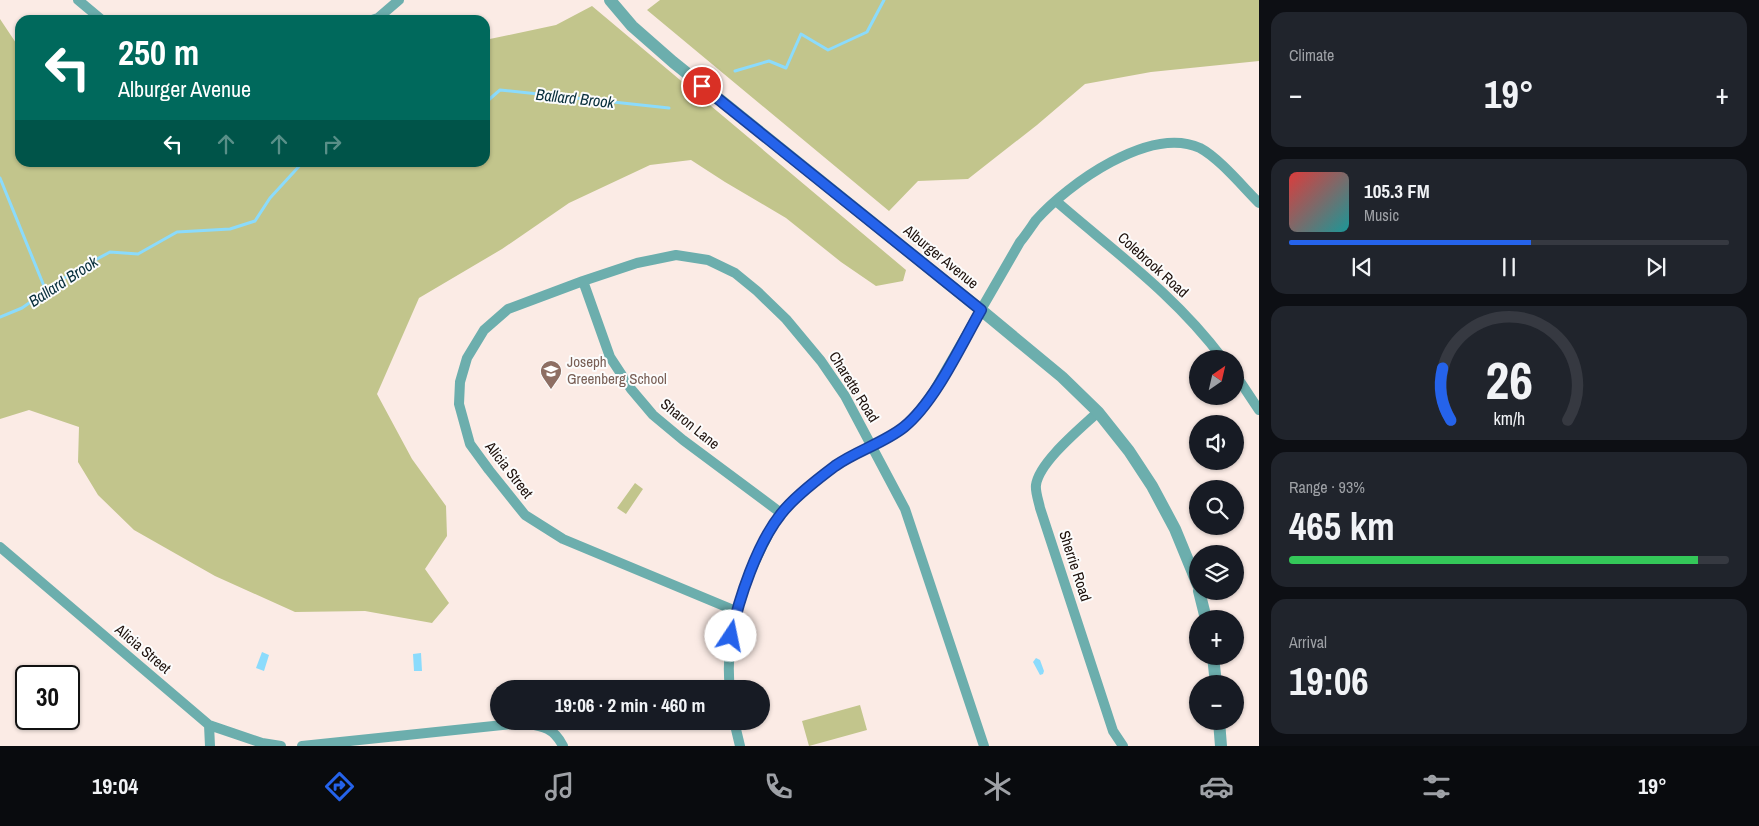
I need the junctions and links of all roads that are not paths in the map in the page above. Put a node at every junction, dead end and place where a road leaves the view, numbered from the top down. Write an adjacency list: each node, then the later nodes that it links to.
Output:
1 (78, 0): 4 (street)
2 (399, 0): 5 (street)
3 (610, 0): 9 (street, Alburger Avenue)
4 (96, 15)
5 (382, 15)
6 (1056, 201): 7 (street); 9 (street); 10 (street, Colebrook Road)
7 (1259, 202)
8 (583, 281): 14 (street, Charette Road); 15 (street, Sharon Lane); 18 (street, Alicia Street)
9 (981, 310): 13 (street, Alburger Avenue); 14 (street)
10 (1216, 350)
11 (1244, 388): 12 (street)
12 (1259, 410)
13 (1098, 412): 17 (street, Alburger Avenue); 30 (street, Sherrie Road)
14 (872, 446): 15 (street); 29 (street, Charette Road)
15 (781, 513): 18 (street)
16 (0, 547): 20 (street, Alicia Street)
17 (1189, 563)
18 (736, 611): 19 (street)
19 (729, 680)
20 (209, 725): 25 (street); 26 (street, Alicia Street)
21 (736, 730): 28 (street)
22 (1220, 730): 31 (street)
23 (386, 742): 24 (street); 27 (street)
24 (562, 743)
25 (210, 746)
26 (281, 746)
27 (302, 746)
28 (740, 746)
29 (984, 746)
30 (1123, 746)
31 (1221, 746)

